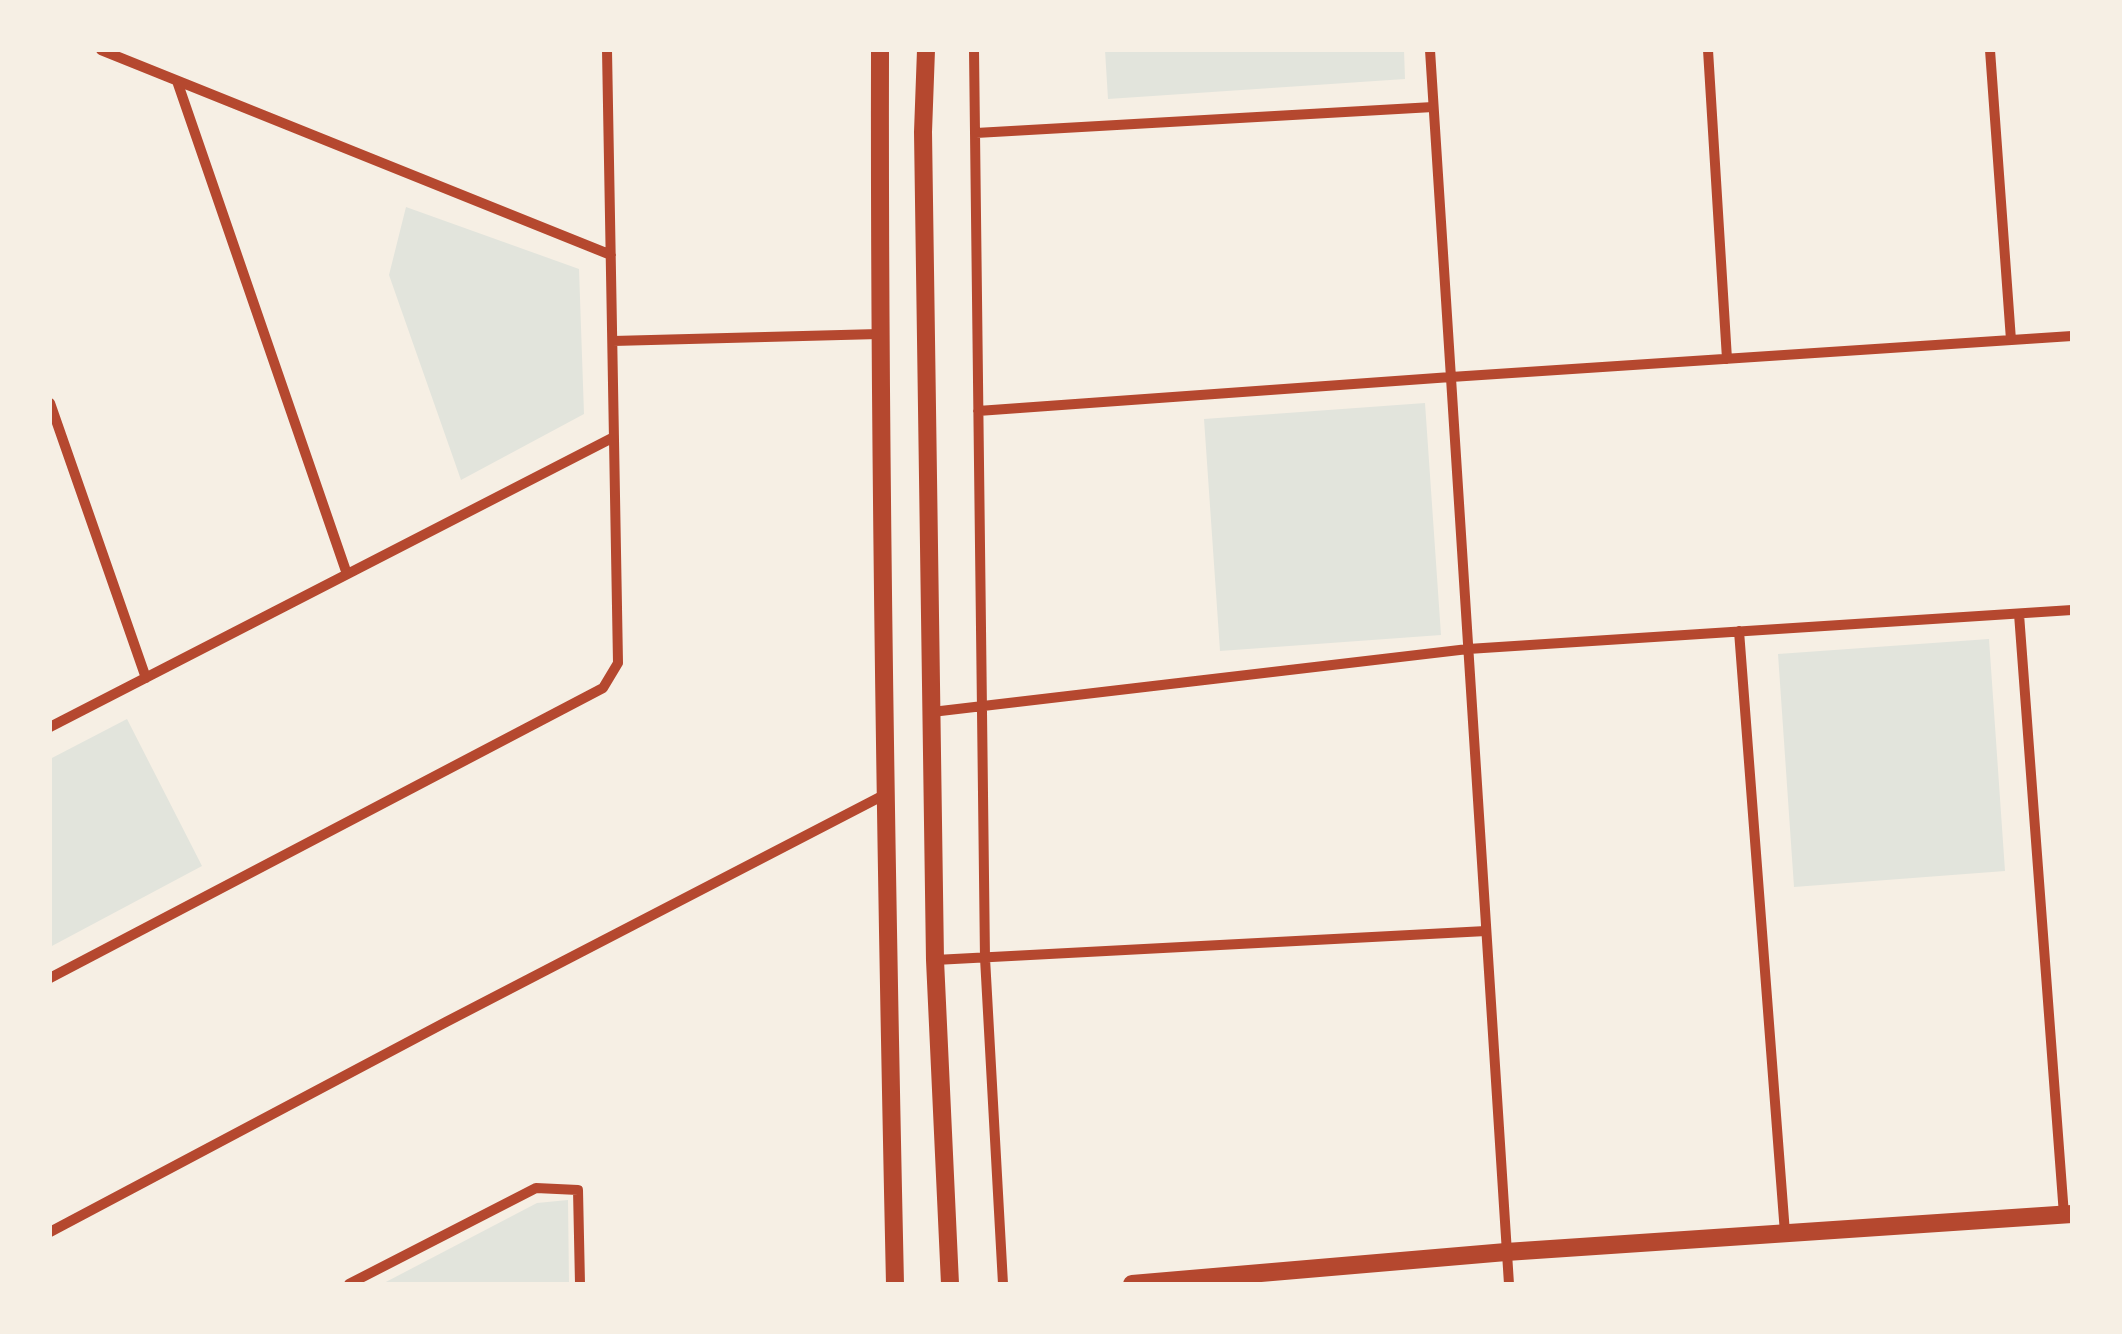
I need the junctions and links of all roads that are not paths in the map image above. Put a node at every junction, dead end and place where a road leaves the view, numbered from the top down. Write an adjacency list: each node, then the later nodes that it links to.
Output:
1 (101, 50): 9 (street)
2 (607, 50): 12 (street)
3 (880, 50): 13 (street)
4 (926, 50): 29 (street)
5 (974, 50): 11 (street)
6 (1430, 50): 10 (street)
7 (1708, 50): 17 (street)
8 (1990, 50): 15 (street)
9 (177, 81): 12 (street); 22 (street)
10 (1433, 108): 11 (street); 18 (street)
11 (976, 132): 20 (street)
12 (611, 256): 16 (street)
13 (879, 334): 16 (street); 31 (street)
14 (2072, 336): 15 (street)
15 (2011, 340): 17 (street)
16 (613, 341): 21 (street)
17 (1727, 359): 18 (street)
18 (1451, 377): 20 (street); 26 (street)
19 (50, 403): 27 (street)
20 (978, 411): 28 (street)
21 (614, 437): 22 (street); 35 (street)
22 (347, 574): 27 (street)
23 (2072, 610): 24 (street)
24 (2019, 614): 25 (street); 36 (street)
25 (1739, 630): 26 (street); 38 (street)
26 (1468, 649): 28 (street); 32 (street)
27 (146, 678): 30 (street)
28 (981, 706): 29 (street); 33 (street)
29 (932, 712): 34 (street)
30 (50, 726)
31 (884, 795): 37 (street); 42 (street)
32 (1486, 931): 33 (street); 39 (street)
33 (984, 958): 34 (street); 44 (street)
34 (935, 960): 43 (street)
35 (50, 978)
36 (2068, 1214): 38 (street)
37 (50, 1232)
38 (1784, 1233): 39 (street)
39 (1506, 1252): 45 (street); 46 (street)
40 (350, 1284): 41 (street)
41 (580, 1284)
42 (894, 1284)
43 (950, 1284)
44 (1002, 1284)
45 (1132, 1284)
46 (1508, 1284)

